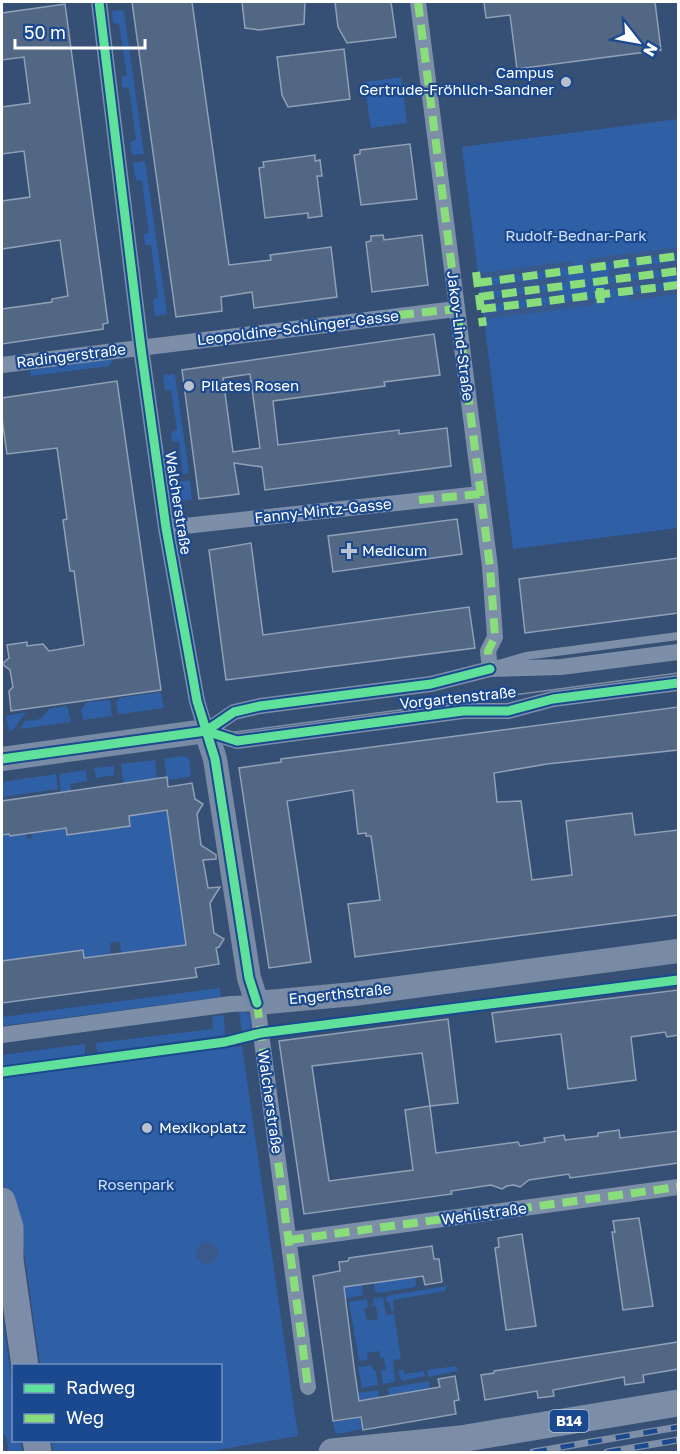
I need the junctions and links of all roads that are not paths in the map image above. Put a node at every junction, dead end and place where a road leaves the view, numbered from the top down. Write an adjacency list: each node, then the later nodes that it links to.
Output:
1 (99, 2): 4 (street, Walcherstraße)
2 (418, 2): 3 (street, Jakov-Lind-Straße)
3 (456, 309): 4 (street, Leopoldine-Schlinger-Gasse); 6 (street, Jakov-Lind-Straße)
4 (141, 348): 5 (street, Radingerstraße); 7 (street, Walcherstraße)
5 (2, 365)
6 (480, 494): 7 (street, Fanny-Mintz-Gasse); 10 (street, Jakov-Lind-Straße)
7 (166, 528): 12 (street, Walcherstraße)
8 (678, 636): 10 (lane)
9 (678, 652): 10 (street, Vorgartenstraße)
10 (490, 669): 12 (street, Vorgartenstraße)
11 (678, 683): 12 (street, Vorgartenstraße)
12 (206, 731): 13 (street, Vorgartenstraße); 15 (street, Walcherstraße)
13 (2, 759)
14 (678, 951): 15 (street, Engerthstraße)
15 (257, 1003): 16 (street, Engerthstraße); 19 (street, Walcherstraße)
16 (2, 1035)
17 (678, 1187): 19 (street, Wehlistraße)
18 (2, 1202): 20 (main road)
19 (289, 1240): 22 (street, Walcherstraße)
20 (6, 1252): 21 (main road)
21 (25, 1364)
22 (308, 1387)
23 (678, 1403): 24 (main road, B14)
24 (460, 1439): 25 (main road, B14); 26 (main road, B14)
25 (332, 1452)
26 (412, 1452)

